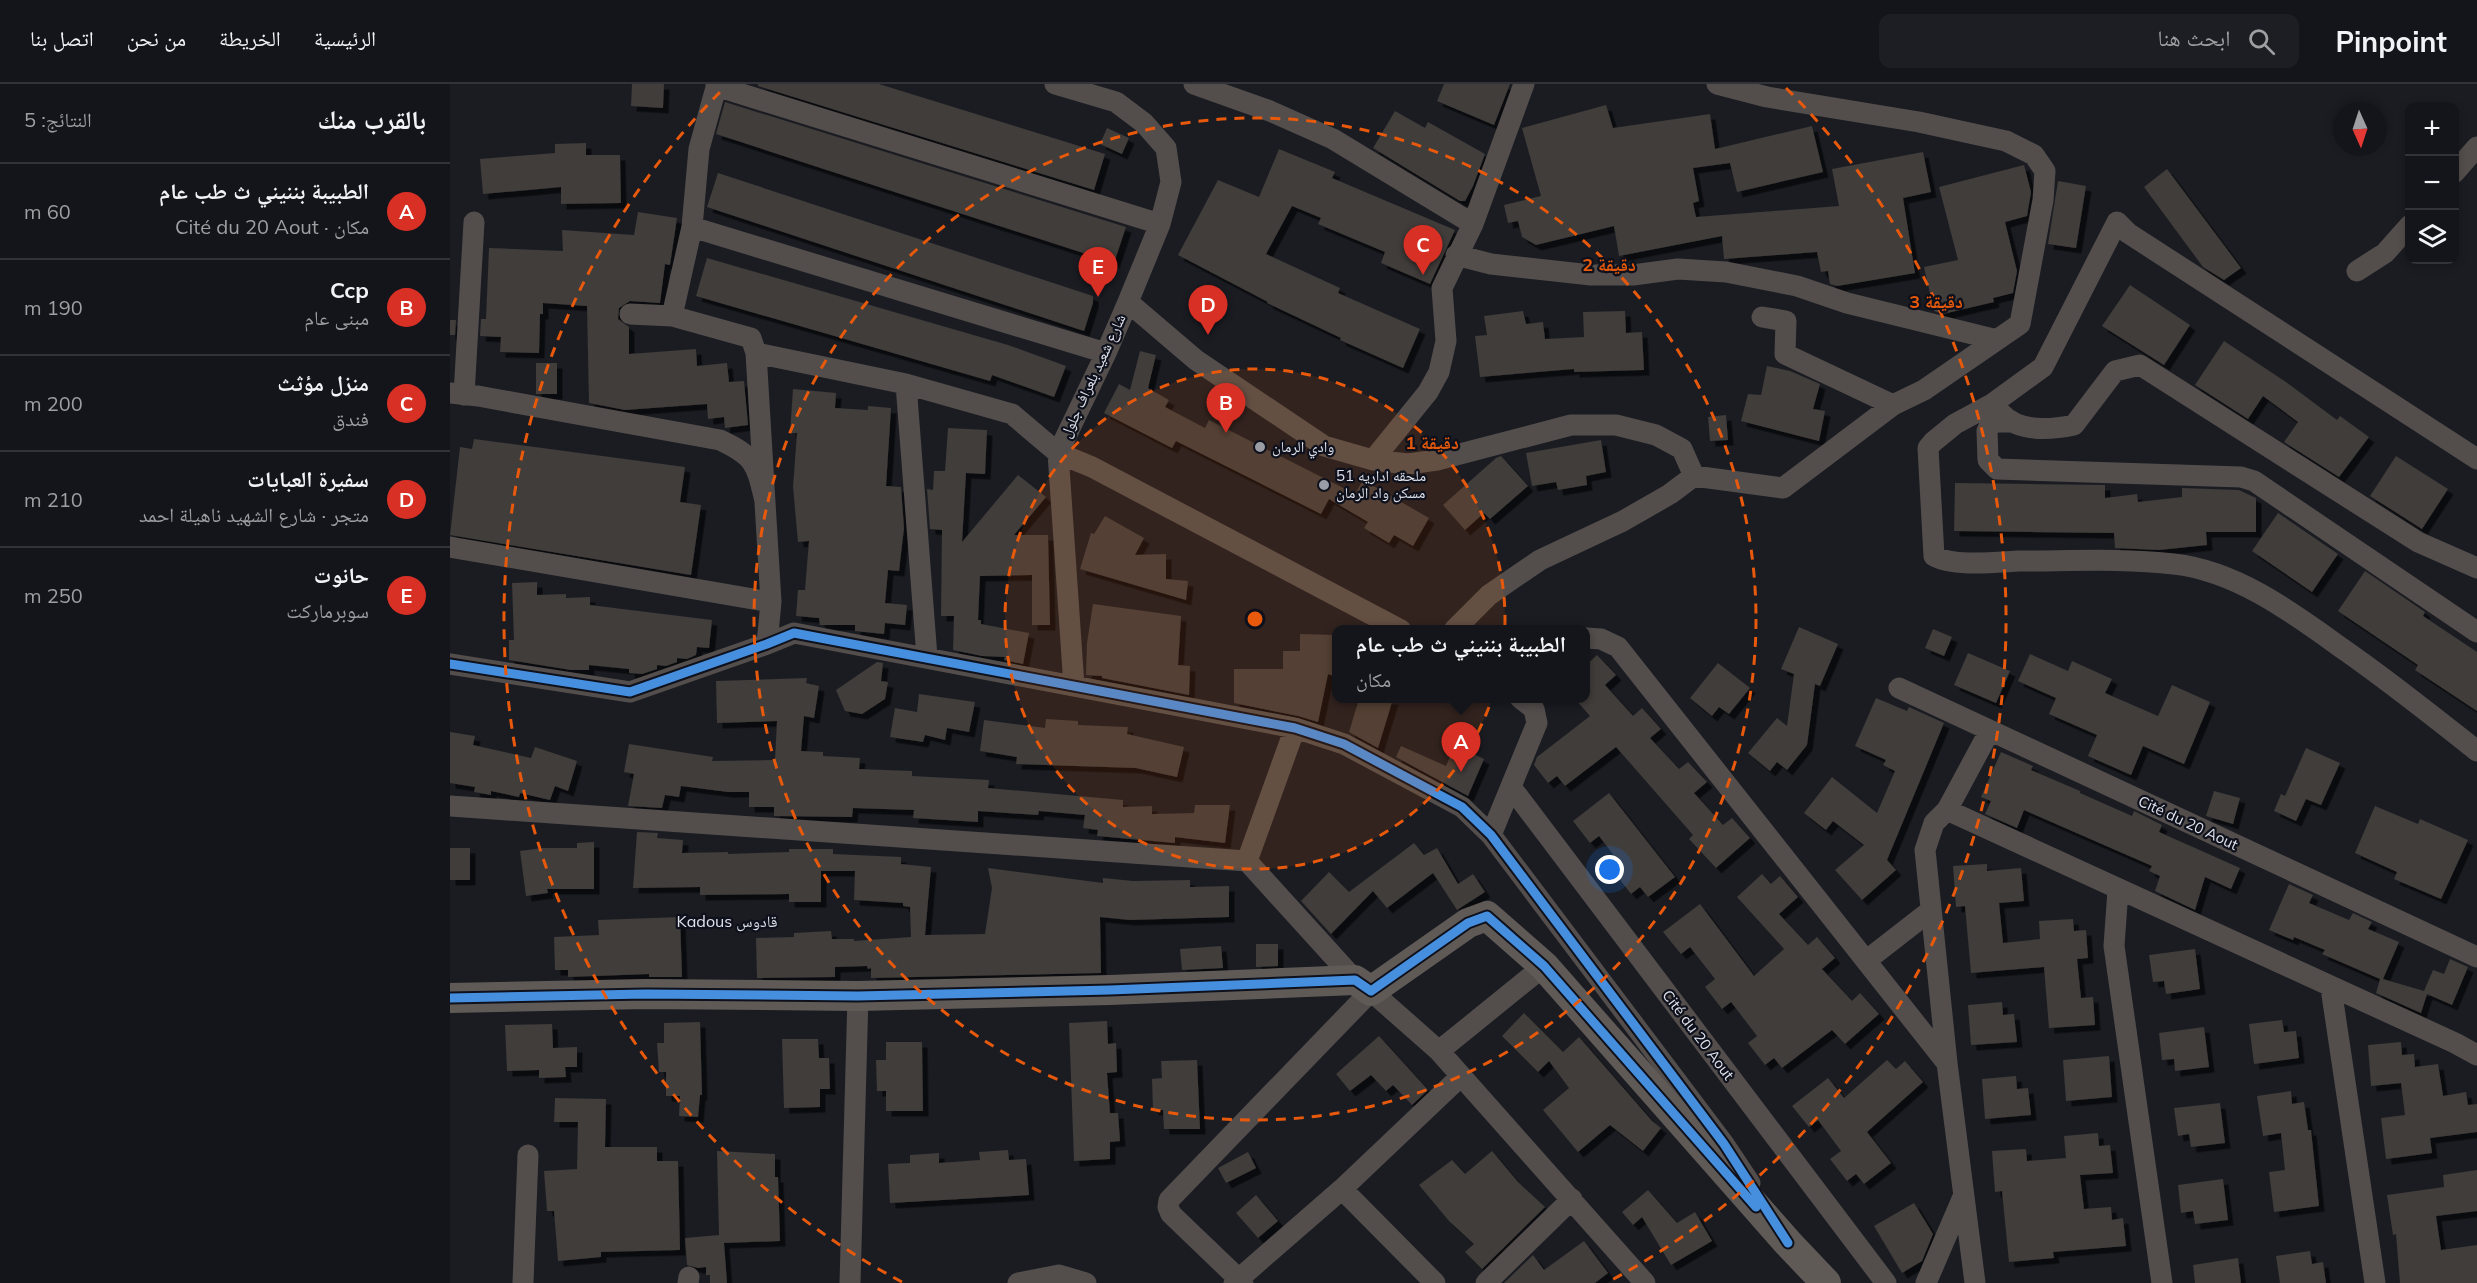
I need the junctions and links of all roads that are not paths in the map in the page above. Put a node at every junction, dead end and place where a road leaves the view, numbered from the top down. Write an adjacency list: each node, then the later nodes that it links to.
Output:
1 (1055, 84): 9 (street, شارع شعيد بلعراف جلول)
2 (1194, 84): 10 (street)
3 (1524, 84): 10 (street)
4 (1717, 84): 19 (street)
5 (717, 85): 9 (street); 11 (street)
6 (2477, 147): 7 (street)
7 (2459, 167)
8 (474, 222): 23 (street)
9 (1160, 224): 15 (street, شارع شعيد بلعراف جلول)
10 (1473, 224): 13 (street)
11 (692, 227): 17 (street); 21 (street)
12 (2405, 230): 14 (street)
13 (1456, 255): 19 (street); 29 (street)
14 (2357, 271)
15 (1128, 302): 21 (street, شارع شعيد بلعراف جلول); 29 (street)
16 (630, 314): 17 (street)
17 (672, 316): 20 (street)
18 (1762, 317): 25 (street)
19 (1997, 340): 25 (street)
20 (756, 353): 22 (street); 31 (street)
21 (1106, 353): 27 (street, شارع شعيد بلعراف جلول)
22 (906, 384): 27 (street); 40 (street)
23 (457, 394): 31 (street)
24 (1992, 404): 26 (street); 28 (street); 47 (street)
25 (1893, 405): 30 (street)
26 (2009, 422): 33 (street); 37 (street)
27 (1058, 453): 35 (street); 42 (street, شارع شعيد بلعراف جلول)
28 (2477, 459)
29 (1373, 460): 30 (street)
30 (1694, 476): 36 (street)
31 (765, 501): 34 (street)
32 (450, 547): 34 (street)
33 (2477, 568)
34 (771, 602): 39 (street)
35 (1392, 625)
36 (1459, 625)
37 (2477, 632)
38 (1590, 638): 56 (street)
39 (767, 644): 40 (street); 41 (street)
40 (927, 657): 42 (street)
41 (450, 664)
42 (1074, 686): 45 (street)
43 (1899, 688): 46 (street, Cité du 20 Aout)
44 (1527, 703): 48 (street)
45 (1295, 728): 51 (street); 52 (street)
46 (1989, 732): 50 (street); 55 (street, Cité du 20 Aout)
47 (2477, 751)
48 (1511, 787): 51 (street); 80 (street, Cité du 20 Aout)
49 (450, 806): 52 (street)
50 (1947, 810): 53 (street); 54 (street)
51 (1491, 835): 70 (street)
52 (1246, 861): 58 (street)
53 (2118, 890): 59 (street); 83 (street)
54 (1930, 911): 56 (street); 64 (street)
55 (2477, 957)
56 (1867, 960): 64 (street)
57 (1544, 966): 58 (street); 62 (street); 70 (street)
58 (1363, 986): 60 (street); 62 (street); 71 (street)
59 (2331, 987): 63 (street); 84 (street)
60 (858, 996): 61 (street); 73 (street)
61 (450, 998)
62 (1439, 1051): 65 (street)
63 (2477, 1055)
64 (1947, 1063): 68 (street)
65 (1460, 1077): 67 (street); 69 (street)
66 (528, 1155): 72 (street)
67 (1342, 1189): 71 (street); 76 (street)
68 (1963, 1196): 81 (street); 82 (street)
69 (1572, 1199): 77 (street); 78 (street)
70 (1788, 1243): 79 (street)
71 (1239, 1282)
72 (523, 1283)
73 (850, 1283)
74 (1018, 1283): 75 (street)
75 (1086, 1283)
76 (1435, 1283)
77 (1486, 1283)
78 (1645, 1283)
79 (1826, 1283)
80 (1886, 1283)
81 (1926, 1283)
82 (1975, 1283)
83 (2162, 1283)
84 (2375, 1283)

